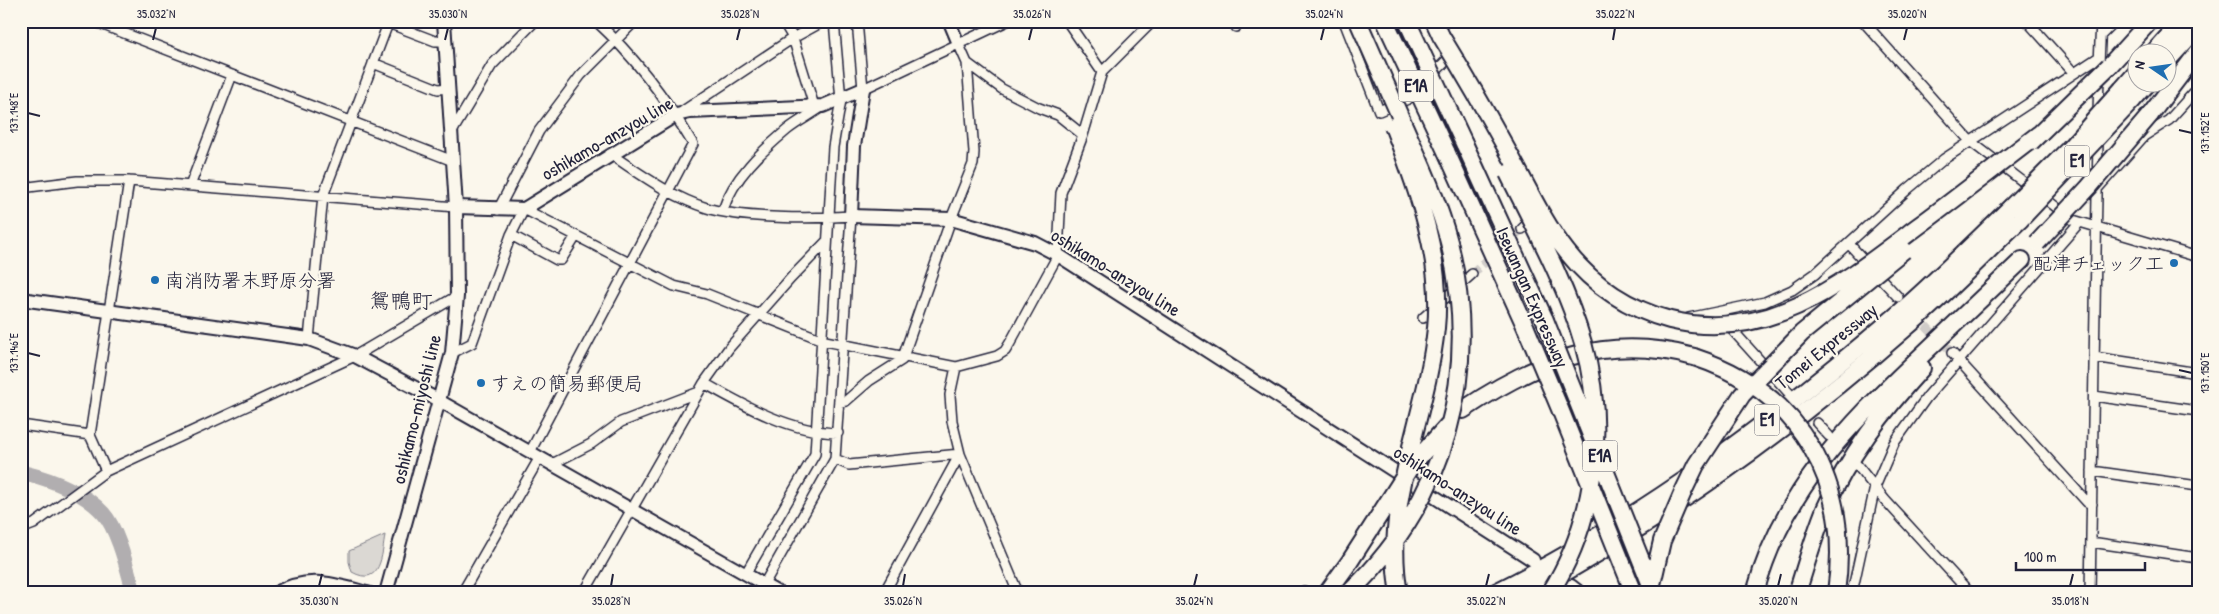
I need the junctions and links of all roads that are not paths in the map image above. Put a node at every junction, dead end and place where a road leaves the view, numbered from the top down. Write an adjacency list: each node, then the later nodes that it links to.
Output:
1 (93, 21): 42 (street)
2 (444, 21): 31 (main road, oshikamo-miyoshi line)
3 (535, 21): 53 (street)
4 (596, 21): 30 (street)
5 (635, 21): 30 (street)
6 (783, 21): 29 (street)
7 (824, 21): 29 (street)
8 (834, 21): 49 (street)
9 (857, 21): 45 (street)
10 (949, 21): 33 (street)
11 (1007, 21): 33 (street)
12 (1067, 21): 40 (street)
13 (1153, 21): 40 (street)
14 (1344, 21): 34 (street)
15 (1354, 21): 144 (highway, bridge)
16 (1358, 21): 143 (highway, bridge)
17 (1386, 21): 148 (highway, Isewangan Expressway / E1A, bridge)
18 (1407, 21): 150 (highway, Isewangan Expressway / E1A, bridge)
19 (1863, 21): 56 (street)
20 (2026, 21): 41 (street)
21 (2101, 21): 28 (street)
22 (2115, 21): 28 (street)
23 (2150, 21): 37 (highway)
24 (2182, 21): 32 (highway)
25 (388, 22): 31 (street); 38 (street)
26 (1439, 26): 34 (street); 54 (highway, bridge); 147 (highway, bridge)
27 (2198, 27): 35 (highway)
28 (2101, 35): 37 (street)
29 (794, 38): 50 (street); 51 (street)
30 (616, 40): 51 (street); 67 (street)
31 (445, 41): 43 (main road, oshikamo-miyoshi line)
32 (2163, 42)
33 (959, 44): 39 (street); 45 (street)
34 (1456, 51): 69 (street)
35 (2176, 51)
36 (2198, 52): 83 (highway, bridge)
37 (2104, 62): 41 (street); 54 (highway, bridge); 62 (street)
38 (373, 63): 43 (street); 52 (street)
39 (967, 63): 55 (street); 73 (street)
40 (1102, 72): 55 (street)
41 (2073, 72): 56 (street)
42 (232, 75): 52 (street); 60 (street)
43 (449, 88): 53 (main road, oshikamo-miyoshi line)
44 (2198, 88): 62 (street)
45 (860, 90): 49 (main road, oshikamo-anzyou line); 72 (main road)
46 (2128, 92): 48 (highway, Tomei Expressway / E1)
47 (2132, 92): 48 (highway, Tomei Expressway / E1)
48 (2127, 95): 70 (highway, Tomei Expressway / E1, bridge)
49 (843, 99): 50 (main road, oshikamo-anzyou line); 71 (street)
50 (818, 106): 51 (main road, oshikamo-anzyou line); 68 (street)
51 (676, 116): 57 (main road, oshikamo-anzyou line); 63 (street)
52 (351, 121): 58 (street); 64 (street)
53 (452, 132): 58 (main road, oshikamo-miyoshi line)
54 (2039, 134): 149 (highway, bridge)
55 (1083, 135): 81 (street)
56 (1970, 141): 74 (street); 80 (street)
57 (610, 154): 63 (street); 66 (main road, oshikamo-anzyou line)
58 (453, 161): 65 (main road, oshikamo-miyoshi line)
59 (129, 181): 60 (street); 61 (street); 89 (street)
60 (190, 186): 64 (street)
61 (21, 188)
62 (2097, 189): 75 (street)
63 (669, 192): 68 (street); 84 (street)
64 (323, 196): 65 (street); 93 (street)
65 (456, 208): 67 (main road); 86 (main road, oshikamo-miyoshi line)
66 (524, 209): 67 (main road); 77 (street); 78 (street)
67 (498, 210)
68 (723, 210): 71 (street)
69 (1538, 213): 76 (street); 90 (street)
70 (2016, 213): 145 (highway, Tomei Expressway / E1); 146 (highway, Tomei Expressway / E1)
71 (830, 216): 72 (street); 79 (street)
72 (849, 216): 73 (main road, oshikamo-anzyou line); 95 (street)
73 (951, 219): 81 (main road, oshikamo-anzyou line); 99 (street)
74 (2078, 224): 75 (street); 101 (street)
75 (2096, 228): 82 (street); 100 (street)
76 (1522, 229)
77 (510, 235): 78 (street); 96 (street)
78 (576, 236): 84 (street)
79 (826, 242): 91 (street); 94 (street)
80 (1849, 244): 87 (street); 90 (street)
81 (1058, 255): 102 (street); 131 (main road, oshikamo-anzyou line)
82 (2198, 257)
83 (2022, 260): 151 (highway); 152 (highway)
84 (630, 262): 91 (street); 118 (street)
85 (1472, 274): 92 (street)
86 (457, 296): 96 (main road, oshikamo-miyoshi line); 98 (street)
87 (1898, 297)
88 (21, 299): 89 (main road)
89 (109, 310): 93 (main road); 115 (street)
90 (1716, 312): 106 (street)
91 (759, 315): 94 (street); 104 (street)
92 (1423, 318)
93 (309, 339): 98 (main road)
94 (823, 341): 95 (street); 113 (street)
95 (841, 345): 99 (street); 109 (street)
96 (452, 353): 108 (main road, oshikamo-miyoshi line)
97 (1952, 354): 101 (street)
98 (355, 356): 108 (main road); 122 (street)
99 (904, 356): 102 (street); 109 (street)
100 (2094, 357): 103 (street); 107 (street)
101 (1959, 362): 125 (street); 126 (street)
102 (956, 367): 117 (street)
103 (2198, 372)
104 (704, 383): 105 (street); 113 (street)
105 (699, 392): 120 (street); 127 (street)
106 (1789, 392)
107 (2094, 396): 110 (street); 123 (street)
108 (440, 401): 118 (street); 136 (main road, oshikamo-miyoshi line)
109 (840, 402): 114 (street)
110 (2198, 411)
111 (1817, 423): 116 (street)
112 (21, 425): 115 (street)
113 (818, 433): 114 (street); 132 (street)
114 (838, 433): 119 (street)
115 (90, 435): 122 (street)
116 (1829, 436)
117 (960, 454): 119 (street); 140 (street); 141 (street)
118 (535, 455): 120 (street); 137 (street)
119 (835, 458): 133 (street)
120 (552, 464): 127 (street)
121 (1857, 465): 125 (street)
122 (106, 471): 128 (street)
123 (2092, 471): 124 (street); 126 (street)
124 (2198, 486)
125 (1875, 487): 154 (street); 155 (street)
126 (2092, 504): 129 (street)
127 (632, 508): 132 (street); 138 (street)
128 (21, 529)
129 (2091, 542): 130 (street); 156 (street)
130 (2198, 558)
131 (1532, 560)
132 (747, 574): 133 (street)
133 (762, 587): 139 (street)
134 (275, 593): 135 (street)
135 (370, 593)
136 (386, 593)
137 (462, 593)
138 (584, 593)
139 (780, 593)
140 (884, 593)
141 (1018, 593)
142 (1327, 593): 153 (highway, bridge)
143 (1349, 593)
144 (1399, 593)
145 (1494, 593)
146 (1528, 593)
147 (1550, 593)
148 (1634, 593)
149 (1650, 593)
150 (1654, 593)
151 (1755, 593)
152 (1797, 593)
153 (1836, 593)
154 (1852, 593)
155 (1970, 593)
156 (2090, 593)

